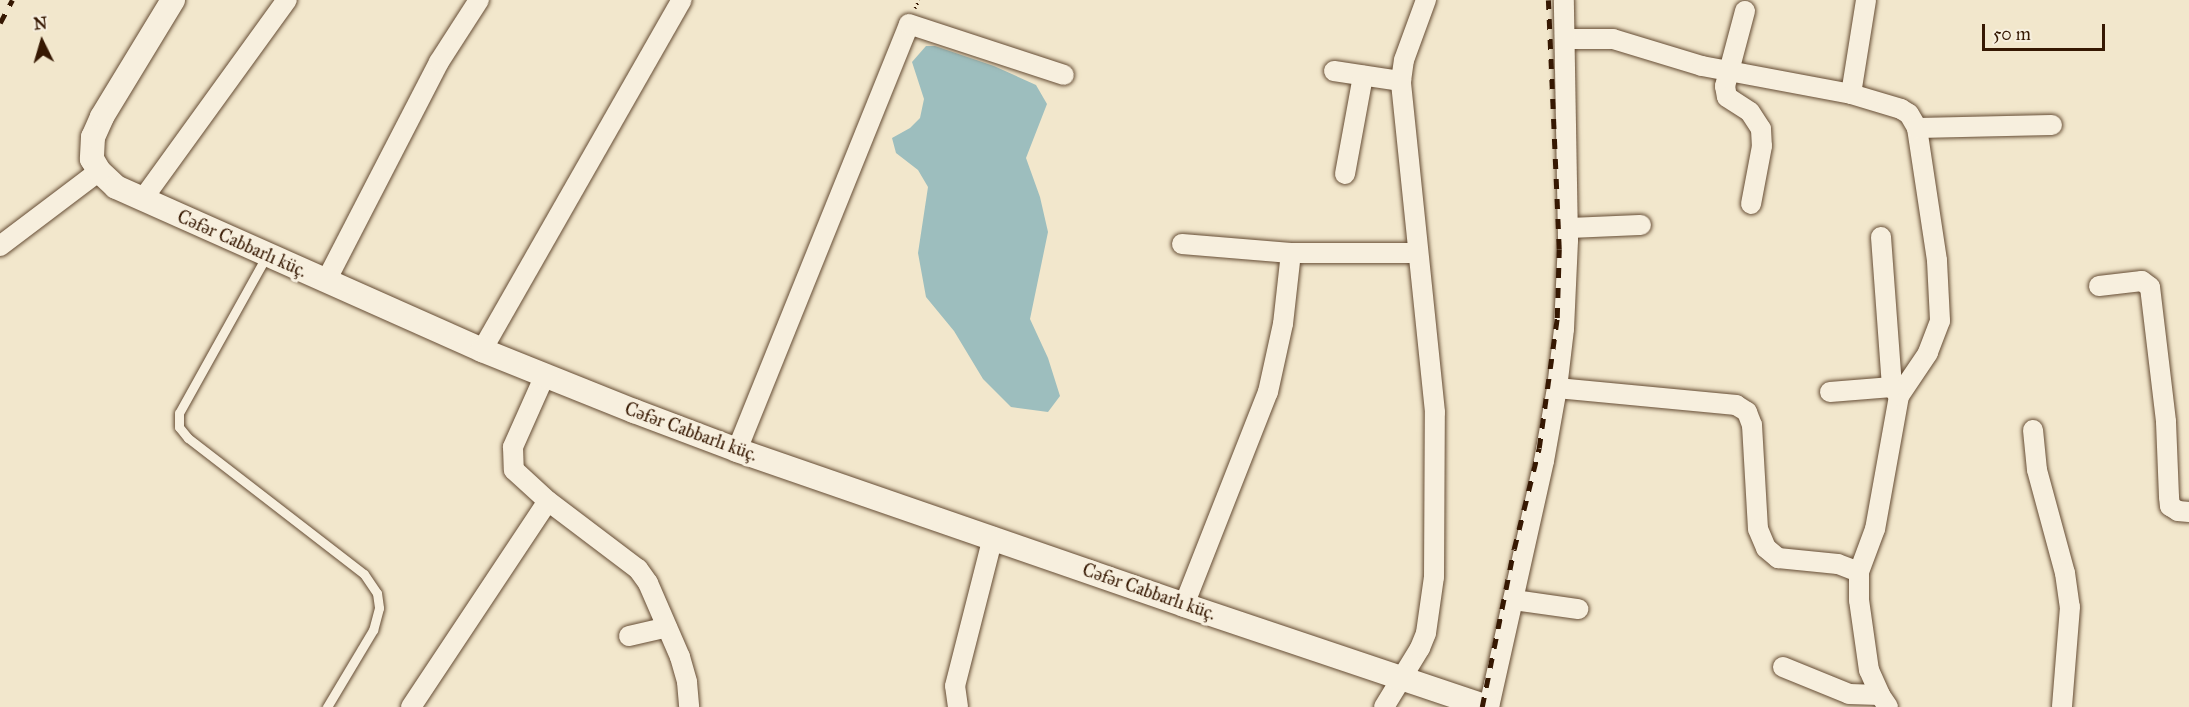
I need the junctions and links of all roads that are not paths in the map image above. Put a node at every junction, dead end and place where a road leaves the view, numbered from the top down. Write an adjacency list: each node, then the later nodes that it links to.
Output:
1 (172, 0): 18 (street)
2 (287, 0): 20 (street)
3 (479, 0): 30 (street)
4 (682, 0): 32 (street)
5 (1426, 0): 14 (street)
6 (1564, 0): 9 (street)
7 (1866, 0): 15 (street)
8 (1745, 11): 10 (street)
9 (1566, 39): 10 (street); 23 (street)
10 (1731, 70): 15 (street); 21 (street)
11 (1334, 71): 13 (street)
12 (1064, 75): 38 (street)
13 (1363, 76): 14 (street); 19 (street)
14 (1401, 81): 27 (street)
15 (1851, 94): 17 (street)
16 (2052, 125): 17 (street)
17 (1917, 128): 36 (street)
18 (99, 171): 20 (street, Cəfər Cabbarlı küç.); 26 (street)
19 (1345, 174)
20 (142, 200): 29 (street, Cəfər Cabbarlı küç.)
21 (1751, 204)
22 (1641, 225): 23 (street)
23 (1568, 228): 34 (street)
24 (1881, 237): 36 (street)
25 (1182, 244): 28 (street)
26 (0, 246)
27 (1417, 253): 28 (street); 49 (street)
28 (1291, 254): 44 (street)
29 (267, 255): 30 (street, Cəfər Cabbarlı küç.); 52 (lane)
30 (326, 281): 32 (street, Cəfər Cabbarlı küç.)
31 (2099, 286): 40 (street)
32 (482, 350): 33 (street, Cəfər Cabbarlı küç.)
33 (545, 375): 38 (street, Cəfər Cabbarlı küç.); 39 (street)
34 (1557, 388): 42 (street); 43 (street)
35 (1830, 392): 36 (street)
36 (1895, 392): 42 (street)
37 (2033, 430): 58 (street)
38 (737, 450): 41 (street, Cəfər Cabbarlı küç.)
39 (548, 501): 46 (street); 53 (street)
40 (2189, 512)
41 (993, 537): 44 (street, Cəfər Cabbarlı küç.); 55 (street)
42 (1859, 573): 50 (street)
43 (1514, 600): 45 (street); 57 (street)
44 (1184, 605): 49 (street, Cəfər Cabbarlı küç.)
45 (1578, 609)
46 (667, 627): 47 (street); 54 (street)
47 (629, 636)
48 (1783, 667): 50 (street)
49 (1402, 677): 51 (street, Cəfər Cabbarlı küç.); 56 (street)
50 (1884, 701)
51 (1462, 703): 57 (street, Cəfər Cabbarlı küç.)
52 (327, 707)
53 (411, 707)
54 (688, 707)
55 (958, 707)
56 (1384, 707)
57 (1488, 707)
58 (2062, 707)

